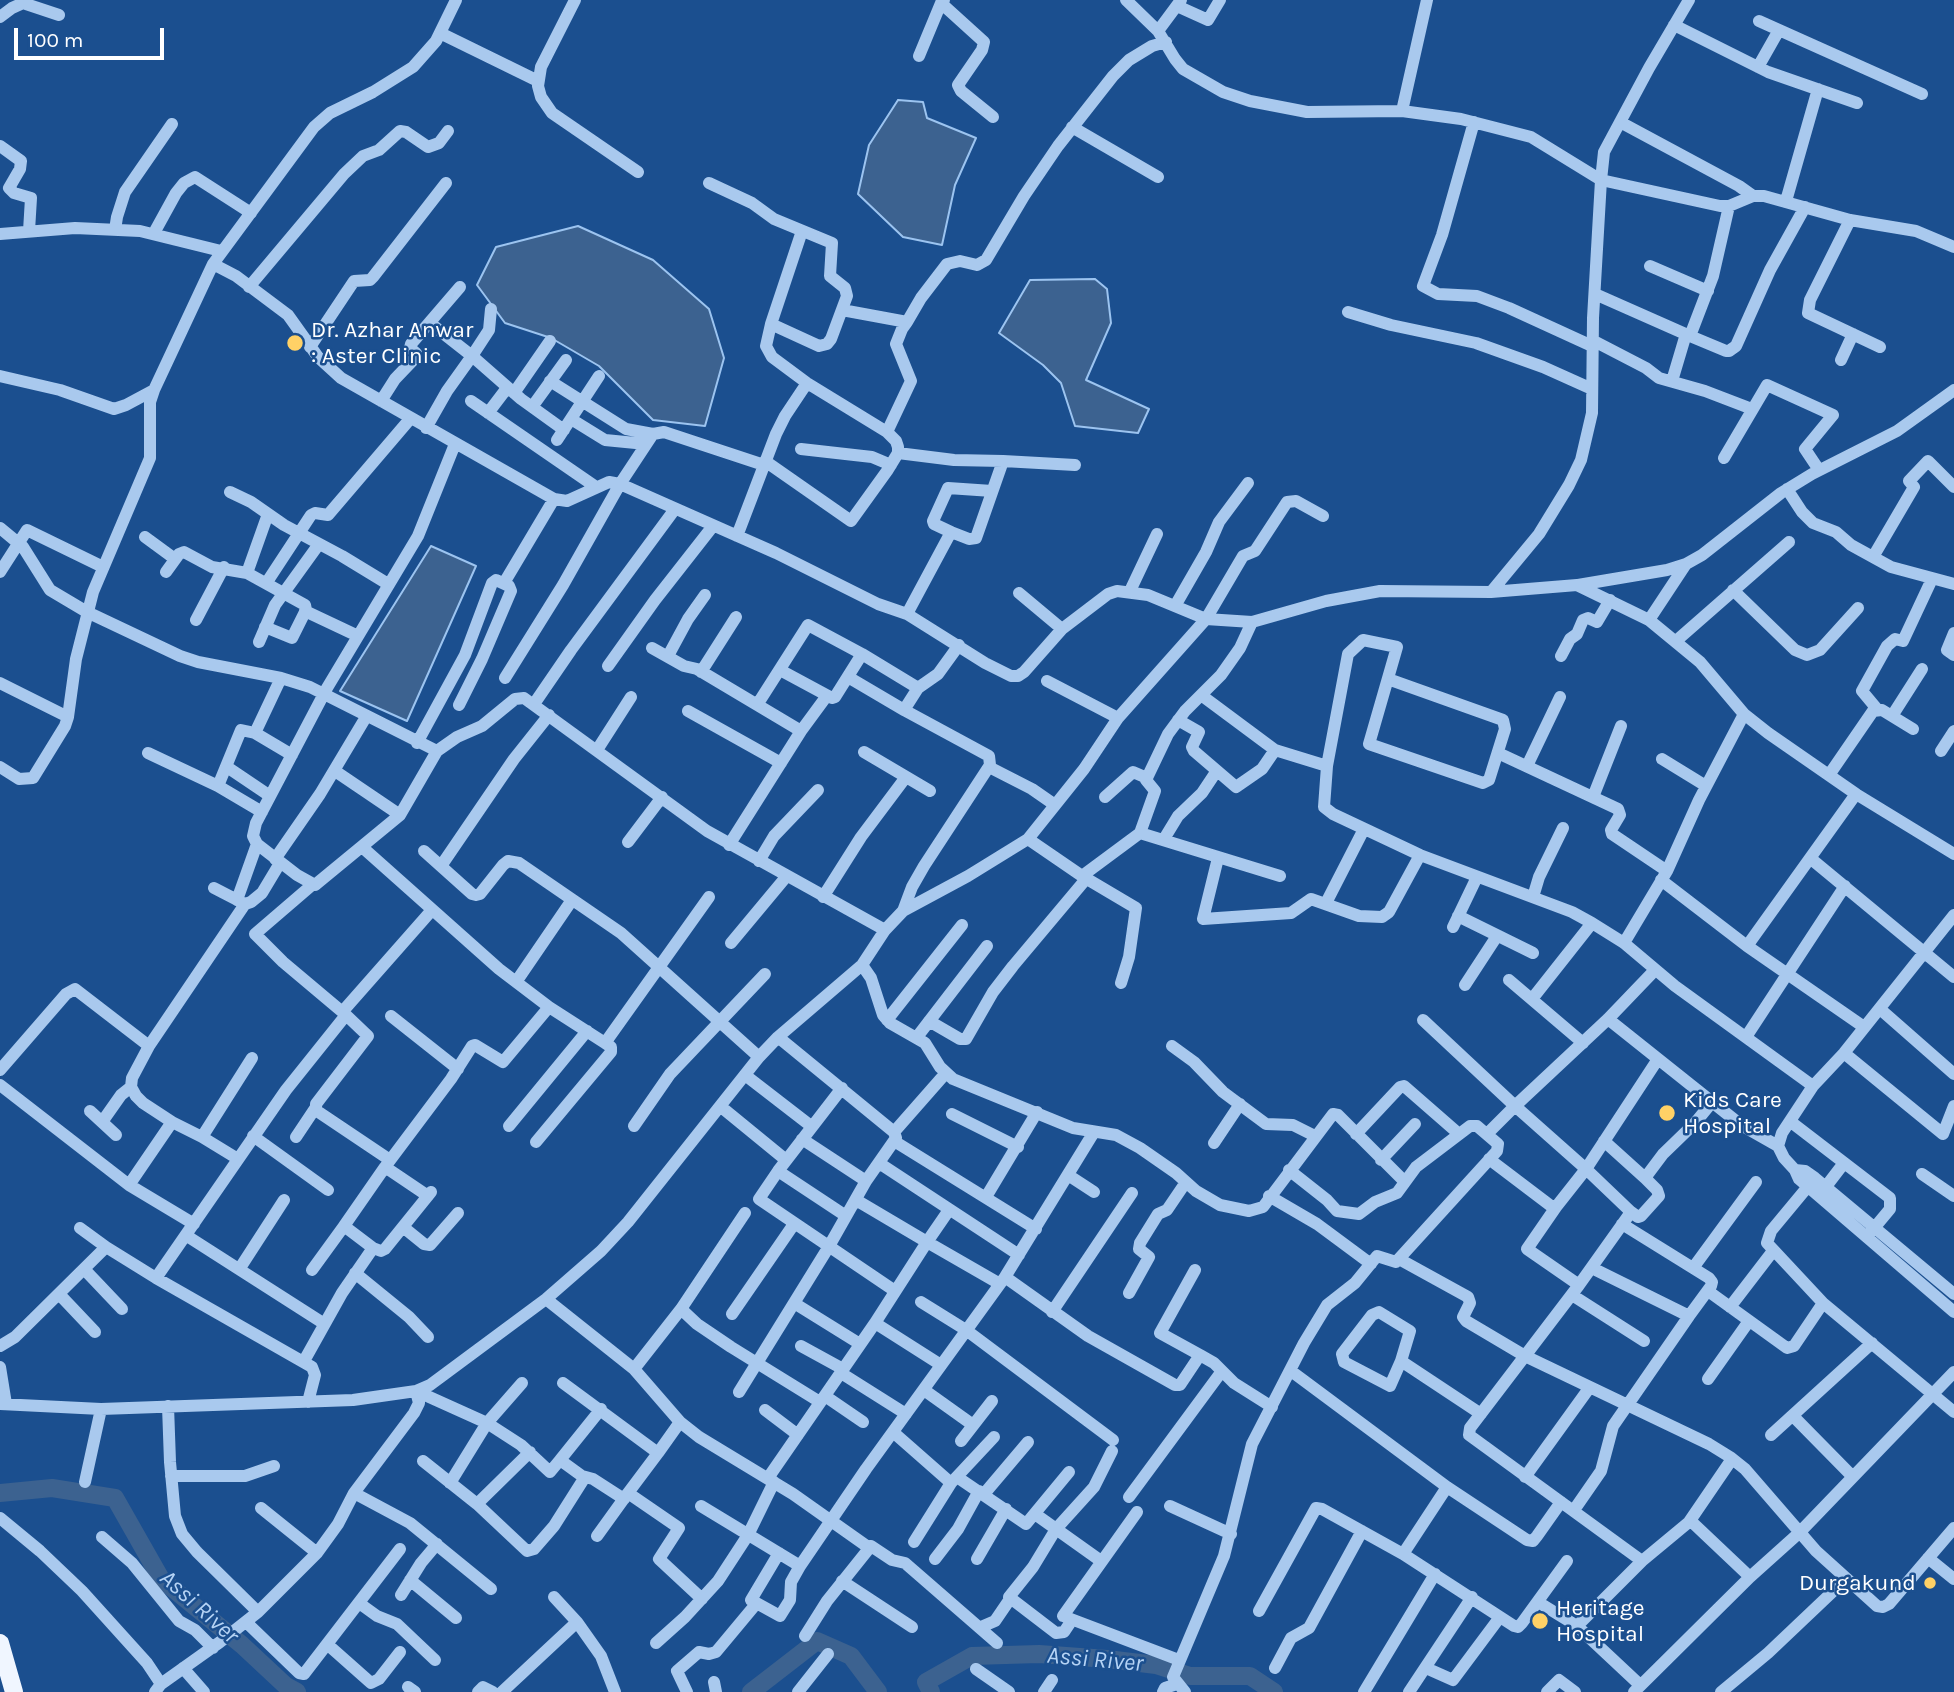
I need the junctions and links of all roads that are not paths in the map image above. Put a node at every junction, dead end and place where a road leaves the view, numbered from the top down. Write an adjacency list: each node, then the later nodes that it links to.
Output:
1 (456, 0): 14 (street)
2 (575, 0): 18 (street)
3 (1126, 0): 15 (street)
4 (1220, 0): 8 (street)
5 (1427, 0): 22 (street)
6 (1689, 0): 12 (street)
7 (943, 2): 16 (street); 23 (street)
8 (1179, 3): 15 (street)
9 (59, 15): 10 (street)
10 (0, 17)
11 (1759, 21): 13 (street)
12 (1674, 25): 17 (street); 24 (street)
13 (1779, 30): 17 (street); 20 (street)
14 (440, 33): 18 (street); 39 (street)
15 (1162, 36): 22 (street); 27 (street)
16 (919, 56)
17 (1758, 67): 19 (street)
18 (538, 81): 30 (street)
19 (1818, 89): 21 (street); 36 (street)
20 (1922, 93)
21 (1857, 103)
22 (1402, 111): 25 (street)
23 (993, 117)
24 (1620, 121): 32 (street); 35 (street)
25 (1474, 122): 32 (street); 63 (street)
26 (172, 124): 41 (street)
27 (1072, 127): 31 (street); 57 (street)
28 (448, 131): 50 (street)
29 (0, 146): 43 (street)
30 (638, 172)
31 (1158, 177)
32 (1601, 180): 37 (street); 53 (street)
33 (446, 183): 64 (street)
34 (709, 183): 42 (street)
35 (1753, 196): 36 (street); 37 (street)
36 (1786, 201): 38 (street)
37 (1729, 206): 52 (street)
38 (1805, 207): 40 (street); 61 (street)
39 (251, 213): 44 (street); 47 (street)
40 (1850, 220): 46 (street); 60 (street)
41 (115, 230): 43 (street); 44 (street)
42 (802, 230): 55 (street); 59 (street)
43 (29, 231): 45 (street)
44 (154, 233): 47 (street)
45 (0, 234)
46 (1954, 247)
47 (222, 251): 48 (street)
48 (213, 264): 50 (street); 75 (street)
49 (1650, 266): 52 (street)
50 (249, 287): 64 (street)
51 (460, 287): 58 (street)
52 (1708, 291): 61 (street)
53 (1595, 294): 61 (street); 63 (street)
54 (491, 309): 66 (street)
55 (842, 310): 57 (street); 59 (street)
56 (1348, 312): 74 (street)
57 (907, 322): 87 (street)
58 (430, 323): 66 (street); 78 (street)
59 (771, 324): 73 (street)
60 (1853, 334): 65 (street); 68 (street)
61 (1688, 335): 72 (street)
62 (550, 341): 77 (street)
63 (1592, 343): 72 (street); 74 (street)
64 (310, 347): 78 (street)
65 (1880, 348)
66 (472, 356): 77 (street); 85 (street)
67 (566, 360): 71 (street)
68 (1841, 360)
69 (0, 376): 75 (street)
70 (600, 376): 80 (street)
71 (550, 382): 80 (street); 81 (street)
72 (1672, 382): 82 (street)
73 (807, 383): 87 (street); 94 (street)
74 (1592, 389): 135 (street)
75 (154, 390): 121 (street)
76 (1954, 390): 96 (street)
77 (510, 391): 81 (street); 83 (street)
78 (380, 401): 84 (street)
79 (471, 401): 83 (street)
80 (581, 402): 86 (street); 88 (street)
81 (533, 407): 86 (street)
82 (1752, 409): 91 (street); 96 (street)
83 (488, 413): 100 (street)
84 (410, 419): 85 (street); 111 (street)
85 (426, 428): 89 (street)
86 (564, 430): 88 (street)
87 (887, 432): 92 (street)
88 (649, 439): 94 (street); 98 (street)
89 (455, 444): 104 (street); 129 (street)
90 (801, 449): 92 (street)
91 (1724, 458)
92 (894, 459): 93 (street); 94 (street)
93 (1003, 461): 95 (street); 102 (street)
94 (764, 463): 113 (street)
95 (1075, 465)
96 (1819, 470): 101 (street)
97 (1248, 483): 139 (street)
98 (620, 484): 100 (street); 105 (street); 167 (street)
99 (1954, 486): 118 (street)
100 (597, 487): 104 (street)
101 (1787, 489): 118 (street); 120 (street)
102 (992, 491): 110 (street); 110 (street)
103 (230, 492): 106 (street)
104 (554, 499): 128 (street)
105 (675, 509): 108 (street); 177 (street)
106 (268, 514): 111 (street); 125 (street)
107 (1323, 516): 145 (street)
108 (713, 526): 113 (street); 161 (street)
109 (0, 528): 116 (street)
110 (951, 532): 143 (street)
111 (298, 533): 117 (street); 127 (street)
112 (1157, 534): 133 (street)
113 (737, 536): 143 (street)
114 (145, 537): 119 (street)
115 (1789, 541): 132 (street)
116 (20, 543): 121 (street); 123 (street); 142 (street)
117 (318, 544): 129 (street); 134 (street)
118 (1873, 557): 126 (street)
119 (175, 559): 122 (street); 124 (street)
120 (1686, 564): 131 (street); 147 (street)
121 (103, 566): 142 (street)
122 (224, 567): 125 (street); 146 (street)
123 (0, 572)
124 (166, 572)
125 (247, 573): 127 (street)
126 (1932, 579): 130 (street); 180 (street)
127 (267, 582): 134 (street)
128 (504, 583): 178 (street); 195 (street)
129 (388, 584): 152 (street)
130 (1954, 584)
131 (1577, 585): 135 (street); 138 (street)
132 (1734, 590): 140 (street); 153 (street)
133 (1130, 591): 139 (street); 150 (street)
134 (284, 592): 141 (street); 149 (street)
135 (1491, 592): 148 (street)
136 (1020, 593): 150 (street)
137 (705, 595): 159 (street)
138 (1610, 600): 147 (street); 160 (street)
139 (1175, 606): 145 (street)
140 (1858, 608)
141 (305, 611): 149 (street); 152 (street)
142 (87, 612): 166 (street); 186 (street)
143 (907, 614): 155 (street)
144 (736, 617): 164 (street)
145 (1206, 619): 148 (street); 188 (street)
146 (196, 620)
147 (1649, 620): 153 (street)
148 (1252, 622): 173 (street)
149 (265, 627): 154 (street)
150 (1062, 629): 155 (street)
151 (1954, 633): 158 (street)
152 (358, 636): 172 (street)
153 (1676, 641): 183 (street)
154 (259, 642)
155 (960, 645): 171 (street)
156 (652, 648): 159 (street)
157 (862, 654): 163 (street); 165 (street); 171 (street)
158 (1954, 655)
159 (668, 656): 164 (street)
160 (1560, 656)
161 (608, 666)
162 (1922, 669): 185 (street)
163 (780, 670): 176 (street); 179 (street)
164 (701, 672): 179 (street)
165 (848, 677): 176 (street); 181 (street)
166 (281, 678): 172 (street); 194 (street)
167 (505, 678)
168 (1388, 679): 202 (street); 202 (street); 207 (street)
169 (1046, 681): 188 (street)
170 (0, 682): 186 (street)
171 (918, 688): 181 (street)
172 (324, 695): 187 (street); 203 (street)
173 (1201, 695): 189 (street); 197 (street)
174 (1560, 696): 208 (street)
175 (631, 697): 196 (street)
176 (826, 697): 192 (street)
177 (534, 704): 184 (street); 198 (street)
178 (459, 705)
179 (757, 705): 192 (street)
180 (1877, 709): 185 (street); 213 (street)
181 (904, 710): 206 (street)
182 (688, 711): 205 (street)
183 (1744, 714): 213 (street); 217 (street)
184 (549, 715): 196 (street); 244 (street)
185 (1892, 716): 191 (street)
186 (68, 717): 209 (street)
187 (366, 717): 195 (street); 211 (street)
188 (1118, 718): 225 (street)
189 (1178, 720): 212 (street); 215 (street)
190 (1621, 726): 224 (street)
191 (1913, 729)
192 (801, 731): 205 (street)
193 (1954, 731): 199 (street)
194 (255, 733): 203 (street); 210 (street)
195 (416, 743): 198 (street)
196 (597, 750): 222 (street)
197 (1275, 750): 207 (street); 212 (street)
198 (437, 751): 227 (street)
199 (1941, 751)
200 (864, 752): 214 (street)
201 (148, 753): 216 (street)
202 (1498, 753): 208 (street)
203 (292, 755): 221 (street)
204 (1662, 759): 217 (street)
205 (780, 763): 235 (street)
206 (990, 765): 225 (street); 260 (street)
207 (1327, 766): 229 (street)
208 (1527, 766): 224 (street)
209 (0, 767)
210 (226, 767): 216 (street); 221 (street)
211 (335, 771): 227 (street); 242 (street)
212 (1216, 772): 232 (street)
213 (1829, 775): 220 (street)
214 (906, 777): 219 (street); 254 (street)
215 (1147, 778): 223 (street); 230 (street)
216 (218, 786): 226 (street)
217 (1706, 786): 246 (street)
218 (818, 790): 243 (street)
219 (930, 791)
220 (1856, 794): 238 (street); 241 (street)
221 (270, 796): 226 (street)
222 (662, 797): 233 (street); 235 (street)
223 (1105, 797)
224 (1593, 797): 246 (street)
225 (1055, 805): 231 (street)
226 (262, 812): 234 (street)
227 (400, 815): 236 (street)
228 (1563, 828): 255 (street)
229 (1364, 829): 239 (street); 258 (street)
230 (1140, 833): 232 (street); 248 (street)
231 (1028, 839): 248 (street); 260 (street)
232 (1164, 839): 240 (street)
233 (628, 842)
234 (257, 844): 242 (street); 257 (street)
235 (729, 845): 243 (street)
236 (362, 847): 250 (street); 259 (street)
237 (424, 851): 244 (street)
238 (1954, 854)
239 (1420, 855): 249 (street); 258 (street)
240 (1218, 858): 245 (street); 258 (street)
241 (1810, 858): 251 (street); 269 (street)
242 (278, 861): 250 (street); 257 (street)
243 (759, 862): 247 (street)
244 (441, 866): 256 (street)
245 (1280, 876)
246 (1664, 876): 267 (street); 269 (street)
247 (786, 877): 254 (street); 266 (street)
248 (1084, 877): 280 (street); 290 (street)
249 (1477, 877): 255 (street); 265 (street)
250 (312, 885): 285 (street)
251 (1845, 886): 270 (street); 276 (street)
252 (215, 888): 257 (street)
253 (709, 897): 273 (street)
254 (823, 897): 264 (street)
255 (1533, 897): 261 (street)
256 (572, 900): 273 (street); 279 (street)
257 (241, 902): 299 (street)
258 (1326, 903)
259 (432, 910): 279 (street); 285 (street)
260 (903, 911): 264 (street)
261 (1592, 923): 267 (street); 282 (street)
262 (1952, 923): 270 (street)
263 (962, 926): 288 (street)
264 (885, 930): 272 (street)
265 (1497, 936): 271 (street); 281 (street)
266 (731, 943)
267 (1625, 943): 274 (street)
268 (987, 946): 290 (street)
269 (1747, 946): 276 (street)
270 (1926, 952): 277 (street); 284 (street)
271 (1533, 953)
272 (862, 965): 288 (street); 294 (street)
273 (660, 969): 291 (street); 297 (street)
274 (1655, 970): 287 (street); 296 (street)
275 (765, 974): 291 (street)
276 (1787, 974): 292 (street); 296 (street)
277 (1954, 978)
278 (1509, 979): 282 (street)
279 (516, 982): 283 (street)
280 (1121, 983)
281 (1465, 985)
282 (1532, 999): 298 (street)
283 (549, 1007): 293 (street); 306 (street)
284 (1880, 1009): 292 (street); 308 (street)
285 (344, 1013): 319 (street); 335 (street)
286 (391, 1016): 306 (street)
287 (1608, 1019): 298 (street); 304 (street)
288 (887, 1020): 295 (street)
289 (1423, 1020): 317 (street)
290 (929, 1021): 295 (street)
291 (721, 1023): 302 (street); 328 (street)
292 (1864, 1027): 301 (street)
293 (587, 1031): 297 (street); 327 (street)
294 (778, 1037): 302 (street); 313 (street)
295 (917, 1037): 307 (street)
296 (1746, 1037): 311 (street)
297 (606, 1043): 342 (street)
298 (1583, 1043): 317 (street)
299 (149, 1046): 305 (street); 312 (street)
300 (1172, 1046): 315 (street)
301 (1844, 1053): 311 (street); 318 (street)
302 (759, 1057): 309 (street)
303 (252, 1058): 339 (street)
304 (1658, 1059): 314 (street); 341 (street)
305 (1, 1067)
306 (458, 1069): 352 (street)
307 (945, 1073): 321 (street); 338 (street)
308 (1954, 1074)
309 (745, 1075): 316 (street); 329 (street)
310 (0, 1085): 364 (street)
311 (1813, 1086): 325 (street)
312 (131, 1087): 323 (street); 324 (street)
313 (842, 1088): 329 (street); 338 (street)
314 (1713, 1101): 345 (street); 358 (street)
315 (1240, 1104): 336 (street); 343 (street)
316 (720, 1106): 348 (street); 410 (street)
317 (1515, 1106): 333 (street); 353 (street)
318 (1954, 1106)
319 (316, 1107): 337 (street); 352 (street)
320 (90, 1111): 323 (street)
321 (1037, 1112): 330 (street); 344 (street)
322 (952, 1114): 344 (street)
323 (102, 1122): 334 (street)
324 (172, 1122): 339 (street); 364 (street)
325 (1791, 1122): 345 (street); 351 (street)
326 (1415, 1124): 349 (street)
327 (509, 1126)
328 (634, 1126)
329 (811, 1126): 340 (street)
330 (1094, 1132): 357 (street); 361 (street)
331 (1356, 1134): 332 (street); 336 (street); 349 (street)
332 (1459, 1134): 333 (street); 360 (street)
333 (1487, 1134): 347 (street)
334 (117, 1135)
335 (254, 1136): 346 (street); 365 (street)
336 (1315, 1136): 354 (street)
337 (296, 1137)
338 (894, 1137): 350 (street); 371 (street)
339 (202, 1138): 346 (street)
340 (802, 1139): 348 (street); 359 (street)
341 (1604, 1141): 353 (street); 358 (street)
342 (536, 1142)
343 (1214, 1143)
344 (1018, 1146): 371 (street)
345 (1778, 1146): 363 (street)
346 (237, 1159): 386 (street)
347 (1489, 1159): 374 (street); 394 (street)
348 (786, 1160): 355 (street)
349 (1381, 1160): 360 (street)
350 (879, 1163): 359 (street); 375 (street)
351 (1844, 1163): 366 (street); 387 (street)
352 (387, 1164): 382 (street); 383 (street)
353 (1587, 1169): 374 (street); 376 (street)
354 (1289, 1170): 360 (street); 369 (street)
355 (778, 1171): 379 (street); 380 (street)
356 (1922, 1174): 370 (street)
357 (1068, 1175): 367 (street); 385 (street)
358 (1645, 1178): 376 (street)
359 (866, 1181): 373 (street)
360 (1404, 1181)
361 (1186, 1182): 369 (street); 408 (street)
362 (1756, 1182): 398 (street)
363 (1811, 1182): 366 (street); 392 (street)
364 (129, 1185): 386 (street)
365 (328, 1190)
366 (1822, 1191): 387 (street)
367 (1094, 1192)
368 (1132, 1193): 418 (street)
369 (1269, 1196): 395 (street)
370 (1954, 1196)
371 (986, 1197): 385 (street)
372 (284, 1200): 396 (street)
373 (856, 1200): 379 (street); 388 (street)
374 (1556, 1207): 405 (street)
375 (949, 1210): 388 (street); 393 (street)
376 (1631, 1212): 381 (street)
377 (457, 1213): 383 (street)
378 (745, 1213): 417 (street)
379 (846, 1216): 391 (street)
380 (794, 1224): 391 (street); 419 (street)
381 (1622, 1224): 397 (street); 398 (street)
382 (344, 1226): 390 (street); 400 (street)
383 (402, 1227): 390 (street)
384 (80, 1228): 389 (street)
385 (1036, 1229): 393 (street)
386 (190, 1230): 396 (street); 403 (street)
387 (1871, 1233): 411 (street)
388 (927, 1242): 404 (street); 407 (street)
389 (106, 1247): 399 (street); 403 (street)
390 (373, 1248): 402 (street)
391 (828, 1248): 407 (street); 413 (street)
392 (1773, 1251): 414 (street); 415 (street)
393 (1020, 1255): 404 (street)
394 (1399, 1259): 395 (street); 433 (street)
395 (1371, 1264): 442 (street)
396 (240, 1268): 422 (street)
397 (1592, 1268): 405 (street); 420 (street)
398 (1693, 1268): 406 (street)
399 (84, 1269): 409 (street); 416 (street)
400 (312, 1270)
401 (1195, 1270): 432 (street)
402 (355, 1273): 422 (street); 426 (street)
403 (156, 1278): 435 (street)
404 (1002, 1280): 418 (street); 424 (street)
405 (1576, 1290): 427 (street); 433 (street)
406 (1708, 1291): 415 (street); 420 (street)
407 (895, 1292): 423 (street)
408 (1129, 1293)
409 (59, 1294): 425 (street); 430 (street)
410 (546, 1299): 439 (street); 449 (street)
411 (1952, 1299)
412 (921, 1302): 424 (street)
413 (794, 1303): 429 (street); 436 (street)
414 (1823, 1303): 421 (street); 428 (street)
415 (1730, 1307): 421 (street)
416 (122, 1309)
417 (681, 1309): 436 (street); 439 (street)
418 (1052, 1312): 432 (street)
419 (732, 1314)
420 (1689, 1317): 456 (street)
421 (1749, 1321): 444 (street)
422 (323, 1323): 435 (street)
423 (875, 1324): 429 (street); 437 (street)
424 (966, 1330): 437 (street); 509 (street)
425 (95, 1332)
426 (428, 1337)
427 (1644, 1341)
428 (1872, 1343): 451 (street); 465 (street)
429 (860, 1344): 440 (street)
430 (0, 1346)
431 (801, 1346): 440 (street)
432 (1200, 1355): 441 (street)
433 (1525, 1356): 447 (street); 463 (street)
434 (1401, 1361): 434 (street); 463 (street)
435 (304, 1362): 454 (street)
436 (757, 1364): 450 (street); 452 (street)
437 (941, 1365): 448 (street)
438 (0, 1367): 455 (street)
439 (634, 1369): 466 (street)
440 (842, 1371): 452 (street); 464 (street)
441 (1222, 1371): 458 (street); 495 (street)
442 (1291, 1371): 458 (street); 491 (street)
443 (1954, 1372): 451 (street)
444 (1708, 1379)
445 (522, 1383): 468 (street)
446 (563, 1383): 460 (street)
447 (1590, 1387): 456 (street); 484 (street)
448 (924, 1390): 464 (street); 469 (street)
449 (416, 1391): 454 (street); 468 (street); 492 (street)
450 (739, 1392)
451 (1934, 1395): 462 (street); 486 (street)
452 (822, 1399): 467 (street); 471 (street)
453 (992, 1401): 469 (street)
454 (308, 1402): 457 (street)
455 (3, 1404): 459 (street)
456 (1628, 1404): 478 (street); 502 (street)
457 (168, 1406): 459 (street); 483 (street)
458 (1272, 1406): 512 (street)
459 (101, 1409): 489 (street)
460 (601, 1409): 477 (street); 479 (street)
461 (765, 1410): 471 (street)
462 (1954, 1412)
463 (1481, 1414): 484 (street)
464 (906, 1415): 470 (street)
465 (1793, 1416): 472 (street); 486 (street)
466 (680, 1422): 477 (street); 487 (street)
467 (863, 1422)
468 (487, 1423): 476 (street); 490 (street)
469 (973, 1425): 474 (street)
470 (894, 1432): 488 (street); 506 (street)
471 (798, 1435): 487 (street)
472 (1771, 1436)
473 (994, 1437): 488 (street)
474 (961, 1441)
475 (1028, 1442): 493 (street)
476 (530, 1452): 479 (street); 497 (street)
477 (658, 1453): 494 (street)
478 (1732, 1459): 507 (street); 511 (street)
479 (560, 1460): 485 (street)
480 (423, 1461): 490 (street)
481 (274, 1466): 483 (street)
482 (1069, 1472): 504 (street)
483 (171, 1476): 546 (street)
484 (1525, 1476): 496 (street)
485 (585, 1477): 494 (street); 497 (street)
486 (1853, 1477): 511 (street)
487 (771, 1480): 506 (street); 513 (street)
488 (954, 1480): 493 (street); 516 (street)
489 (85, 1482)
490 (450, 1483): 497 (street)
491 (1447, 1487): 496 (street); 522 (street)
492 (354, 1493): 517 (street); 520 (street)
493 (982, 1493): 501 (street); 524 (street)
494 (626, 1496): 515 (street); 540 (street)
495 (1129, 1497)
496 (1561, 1502): 502 (street)
497 (477, 1504)
498 (702, 1506): 513 (street)
499 (1170, 1506): 512 (street)
500 (261, 1508): 520 (street)
501 (1006, 1509): 504 (street); 525 (street)
502 (1574, 1510): 528 (street)
503 (1137, 1512): 526 (street)
504 (1035, 1514): 509 (street)
505 (0, 1518): 572 (street)
506 (829, 1521): 518 (street); 529 (street)
507 (1689, 1522): 528 (street); 531 (street)
508 (1954, 1528): 523 (street)
509 (1056, 1529): 526 (street); 541 (street)
510 (1362, 1531): 522 (street); 545 (street); 567 (street)
511 (1799, 1533): 531 (street); 534 (street)
512 (1231, 1534): 564 (street)
513 (748, 1535): 521 (street); 540 (street)
514 (102, 1536): 560 (street)
515 (597, 1536)
516 (914, 1542)
517 (438, 1544): 533 (street); 536 (street)
518 (868, 1548): 535 (street); 554 (street)
519 (400, 1549): 543 (street)
520 (317, 1553): 546 (street)
521 (779, 1553): 529 (street); 544 (street)
522 (1403, 1554): 530 (street)
523 (1928, 1558): 532 (street); 534 (street)
524 (935, 1559)
525 (976, 1559)
526 (1101, 1560): 549 (street)
527 (1567, 1561): 542 (street)
528 (1642, 1561): 552 (street)
529 (800, 1566): 544 (street)
530 (1435, 1574): 539 (street); 585 (street)
531 (1750, 1577): 573 (street)
532 (1954, 1579)
533 (410, 1580): 537 (street); 547 (street)
534 (1845, 1580): 590 (street)
535 (842, 1581): 553 (street); 555 (street)
536 (491, 1589)
537 (401, 1595)
538 (554, 1597): 550 (street)
539 (1472, 1597): 548 (street); 568 (street)
540 (702, 1599): 557 (street)
541 (1010, 1599): 549 (street); 554 (street)
542 (1538, 1602): 548 (street); 552 (street)
543 (359, 1603): 559 (street); 563 (street)
544 (756, 1604): 580 (street)
545 (1259, 1611)
546 (258, 1612): 551 (street)
547 (456, 1618)
548 (1500, 1618): 570 (street)
549 (1072, 1620): 564 (street)
550 (576, 1622): 578 (street); 579 (street)
551 (242, 1625): 559 (street); 560 (street)
552 (1577, 1626): 573 (street)
553 (912, 1627)
554 (981, 1627): 558 (street)
555 (806, 1636)
556 (0, 1643): 574 (main road)
557 (656, 1643)
558 (997, 1643)
559 (327, 1644): 561 (street)
560 (216, 1645): 565 (street)
561 (400, 1652)
562 (828, 1654): 581 (street)
563 (435, 1660)
564 (1178, 1662): 571 (street)
565 (183, 1668): 572 (street); 575 (street)
566 (975, 1668): 582 (street)
567 (1275, 1668)
568 (1426, 1668): 570 (street); 586 (street)
569 (1052, 1680): 583 (street)
570 (1453, 1680): 587 (street)
571 (1178, 1684): 584 (street)
572 (158, 1688)
573 (1637, 1688)
574 (13, 1692)
575 (204, 1692)
576 (478, 1692): 577 (street)
577 (493, 1692)
578 (502, 1692)
579 (615, 1692)
580 (687, 1692)
581 (798, 1692)
582 (1009, 1692)
583 (1044, 1692)
584 (1163, 1692)
585 (1364, 1692)
586 (1409, 1692)
587 (1446, 1692)
588 (1547, 1692): 589 (street)
589 (1575, 1692)
590 (1721, 1692)

